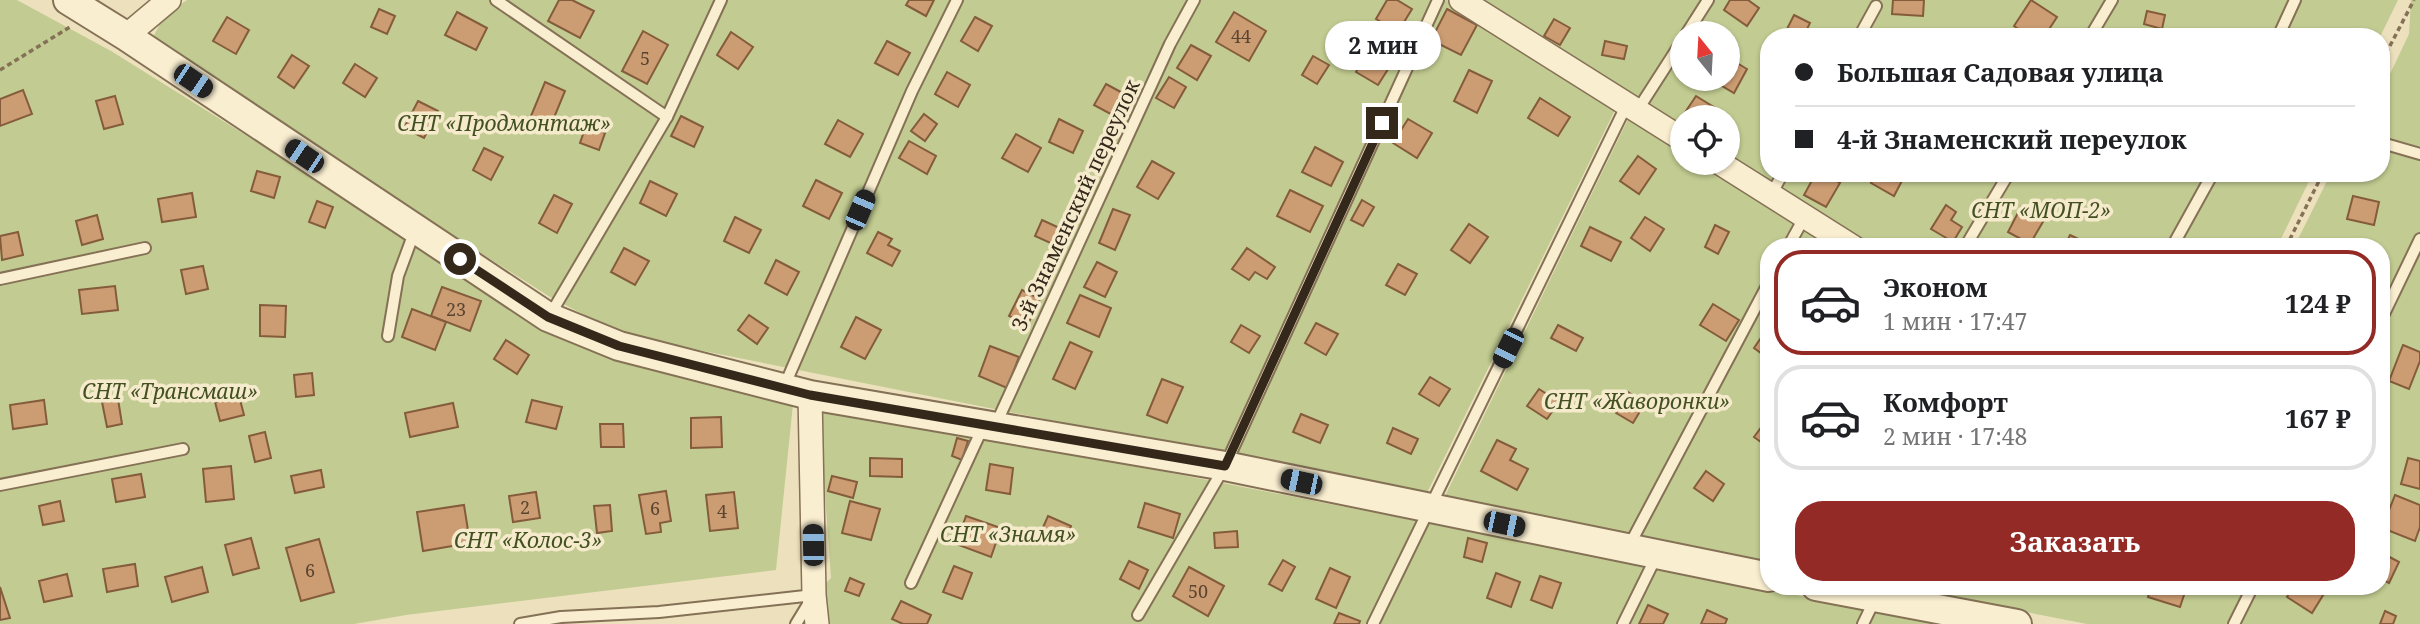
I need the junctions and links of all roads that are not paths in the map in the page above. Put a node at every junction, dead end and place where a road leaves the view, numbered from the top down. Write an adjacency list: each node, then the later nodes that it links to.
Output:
1 (169, 0): 17 (street)
2 (496, 0): 20 (lane)
3 (721, 0): 20 (lane)
4 (957, 0): 42 (lane)
5 (1194, 0): 43 (lane, 3-й Знаменский переулок)
6 (1438, 0): 45 (lane)
7 (1461, 0): 19 (street)
8 (1708, 0): 13 (lane)
9 (2112, 0): 15 (lane)
10 (2295, 0): 16 (lane)
11 (1876, 6): 14 (lane)
12 (79, 7): 17 (street)
13 (1695, 21)
14 (1864, 28)
15 (2095, 28)
16 (2282, 28)
17 (126, 36): 30 (street)
18 (1670, 57): 19 (lane)
19 (1632, 108): 21 (street); 47 (lane)
20 (667, 117): 40 (lane)
21 (1670, 132)
22 (2390, 145): 23 (lane)
23 (2420, 154)
24 (1739, 175): 28 (street)
25 (1778, 182): 28 (lane)
26 (2004, 182): 33 (lane)
27 (2208, 182): 34 (lane)
28 (1771, 195): 29 (street)
29 (1805, 216): 31 (lane); 32 (street)
30 (415, 230): 40 (street); 41 (lane)
31 (1793, 238)
32 (1839, 238)
33 (1970, 238)
34 (2177, 238)
35 (2420, 239): 39 (lane)
36 (145, 248): 37 (lane)
37 (0, 279)
38 (1760, 299): 48 (lane)
39 (2390, 301)
40 (548, 317): 42 (street)
41 (388, 336)
42 (797, 391): 43 (street); 54 (street)
43 (989, 426): 45 (street); 51 (lane, 3-й Знаменский переулок)
44 (183, 449): 46 (lane)
45 (1225, 466): 47 (street); 56 (lane)
46 (0, 485)
47 (1430, 509): 48 (street); 60 (lane)
48 (1628, 549): 49 (street)
49 (1657, 555): 50 (street); 61 (lane)
50 (1760, 575)
51 (911, 583)
52 (1870, 595): 55 (street)
53 (2248, 595): 64 (lane)
54 (814, 596): 57 (lane); 58 (lane); 59 (street)
55 (1876, 596): 62 (lane); 63 (street)
56 (1138, 615)
57 (520, 624)
58 (796, 624)
59 (817, 624)
60 (1373, 624)
61 (1623, 624)
62 (1863, 624)
63 (2017, 624)
64 (2234, 624)

